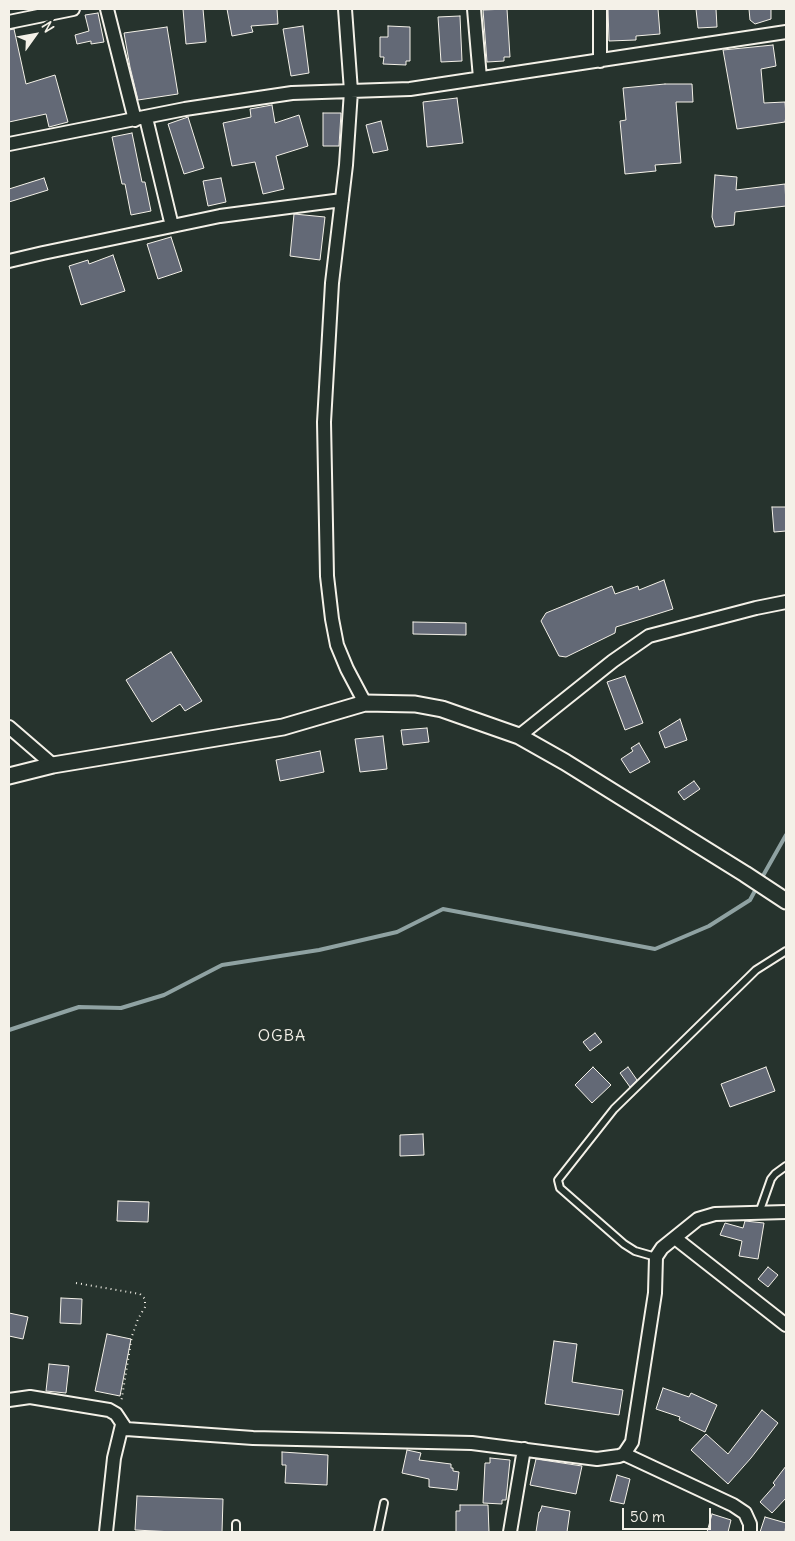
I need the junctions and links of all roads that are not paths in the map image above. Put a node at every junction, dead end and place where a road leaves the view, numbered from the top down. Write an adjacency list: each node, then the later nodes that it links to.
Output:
1 (73, 9): 6 (street)
2 (107, 9): 11 (street)
3 (345, 9): 10 (street)
4 (474, 9): 9 (street)
5 (600, 9): 8 (street)
6 (9, 22)
7 (786, 32): 8 (street)
8 (600, 61): 9 (street)
9 (480, 78): 10 (street)
10 (351, 91): 11 (street); 13 (street)
11 (140, 119): 12 (street); 14 (street)
12 (9, 144)
13 (342, 200): 14 (street); 17 (street)
14 (172, 226): 15 (street)
15 (9, 261)
16 (786, 602): 19 (street)
17 (365, 703): 19 (street); 20 (street)
18 (9, 727): 20 (street)
19 (519, 736): 22 (street)
20 (53, 765): 21 (street)
21 (9, 776)
22 (780, 897)
23 (786, 951): 28 (lane)
24 (786, 1166): 25 (lane)
25 (759, 1212): 26 (street); 27 (street)
26 (786, 1212)
27 (675, 1238): 28 (street); 29 (street)
28 (656, 1257): 33 (street)
29 (786, 1325)
30 (9, 1400): 31 (street)
31 (119, 1420): 32 (street); 36 (street)
32 (524, 1450): 33 (street); 39 (street)
33 (624, 1454): 40 (street)
34 (384, 1503): 38 (lane)
35 (236, 1524): 37 (lane)
36 (106, 1532)
37 (236, 1532)
38 (378, 1532)
39 (510, 1532)
40 (750, 1532)

